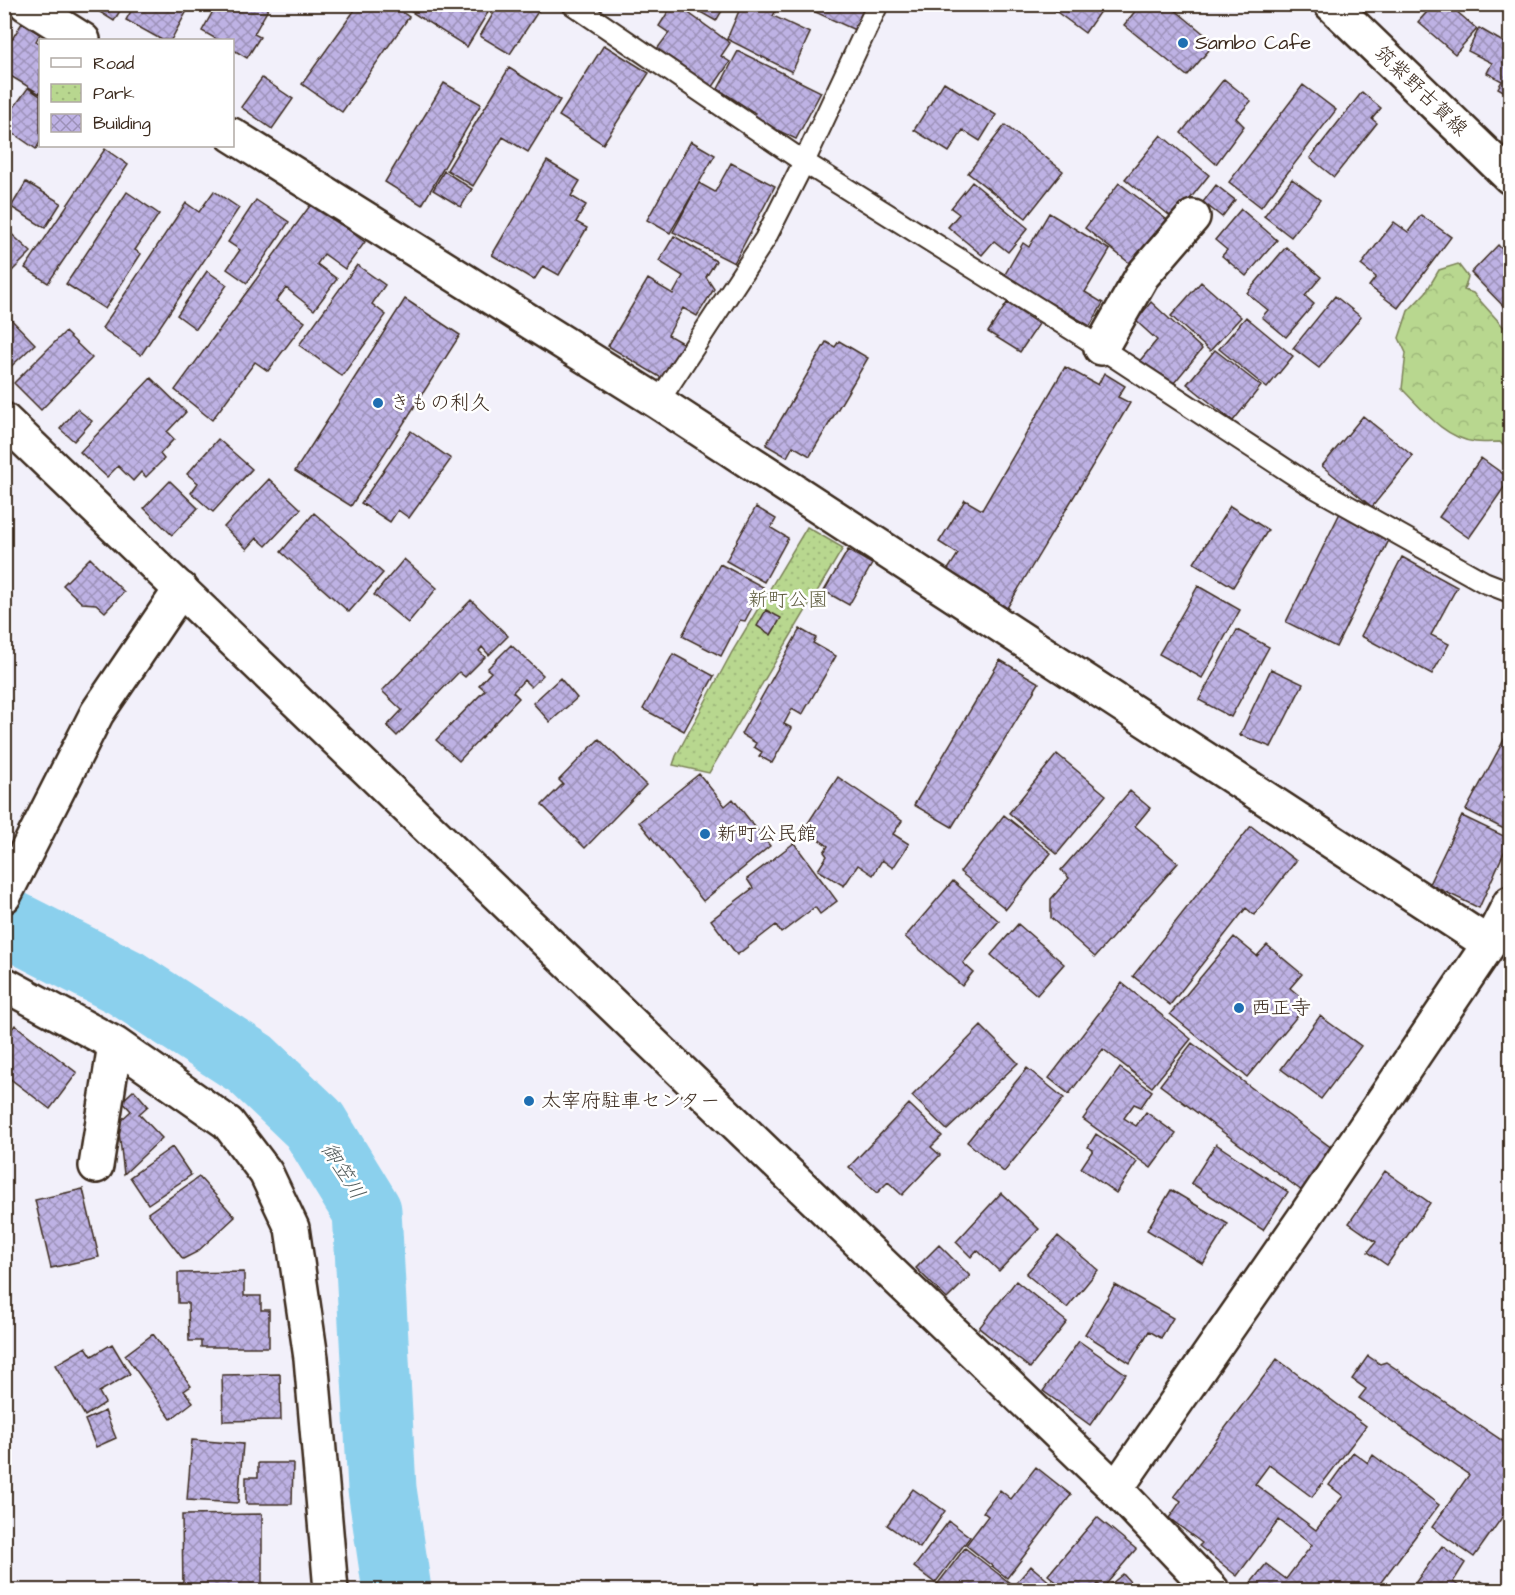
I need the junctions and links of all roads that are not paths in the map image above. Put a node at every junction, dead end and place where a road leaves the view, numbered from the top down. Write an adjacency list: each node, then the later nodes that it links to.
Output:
1 (26, 4): 5 (street)
2 (572, 4): 7 (lane)
3 (878, 4): 7 (lane)
4 (1331, 4): 8 (street, 筑紫野古賀線)
5 (81, 39)
6 (234, 136): 11 (street)
7 (804, 162): 10 (lane); 11 (lane)
8 (1510, 177)
9 (1193, 216): 10 (street)
10 (1101, 348): 14 (lane)
11 (658, 402): 17 (street)
12 (4, 420): 13 (street)
13 (181, 589): 15 (street); 21 (street)
14 (1510, 592)
15 (12, 882)
16 (1510, 903): 17 (street)
17 (1489, 944): 21 (street)
18 (4, 984): 19 (street)
19 (116, 1044): 20 (street); 22 (street)
20 (96, 1166)
21 (1116, 1489): 23 (street)
22 (331, 1590)
23 (1212, 1590)

